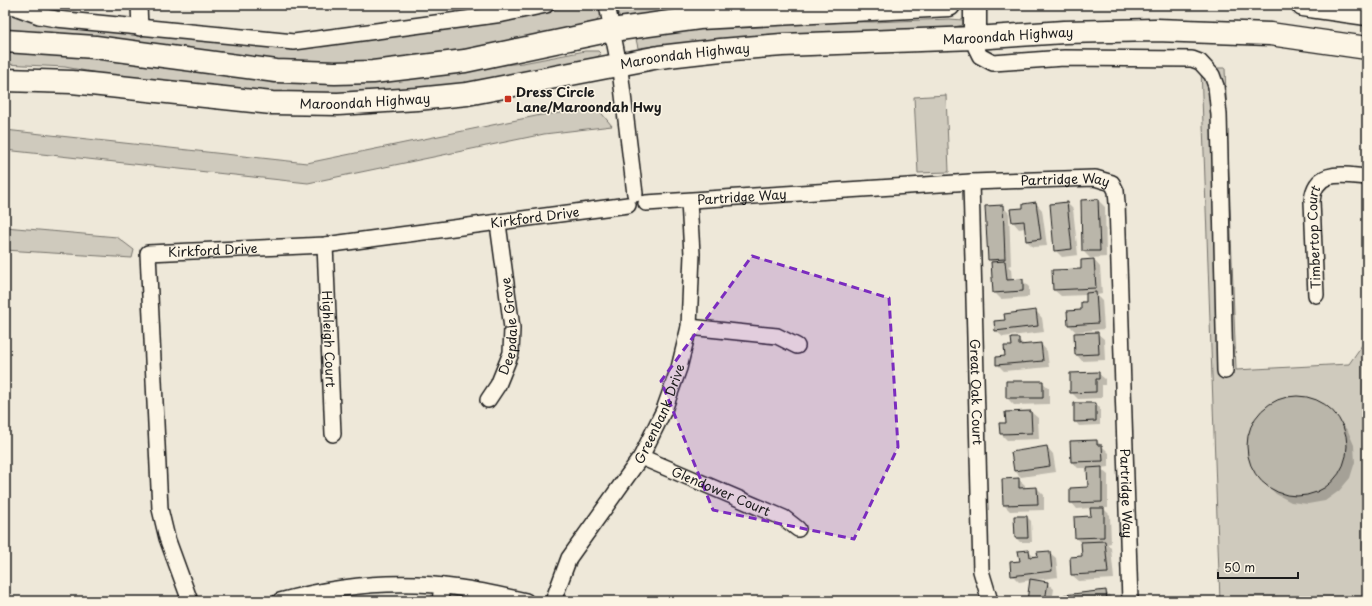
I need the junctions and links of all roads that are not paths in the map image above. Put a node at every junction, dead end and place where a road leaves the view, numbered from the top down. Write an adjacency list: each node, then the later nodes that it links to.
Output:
1 (9, 5): 9 (street)
2 (139, 5): 9 (street)
3 (546, 5): 9 (street)
4 (608, 5): 10 (street)
5 (949, 5): 10 (highway)
6 (975, 5): 11 (highway)
7 (1303, 5): 8 (highway)
8 (1367, 14)
9 (140, 28)
10 (612, 30): 12 (highway); 14 (street)
11 (975, 38): 13 (highway, Maroondah Highway); 14 (highway, Maroondah Highway); 25 (street)
12 (5, 41)
13 (1367, 48)
14 (619, 64): 15 (highway, Maroondah Highway); 18 (street)
15 (5, 80)
16 (1367, 177): 22 (street, Timbertop Court)
17 (971, 182): 19 (street, Partridge Way); 35 (street, Great Oak Court); 36 (street, Partridge Way)
18 (637, 201): 19 (street, Partridge Way); 20 (street, Kirkford Drive)
19 (689, 201): 23 (street, Greenbank Drive)
20 (498, 224): 21 (street, Kirkford Drive); 26 (street, Deepdale Grove)
21 (325, 245): 27 (street, Highleigh Court); 31 (street, Kirkford Drive)
22 (1316, 295)
23 (689, 327): 24 (street); 28 (street, Greenbank Drive)
24 (797, 346)
25 (1225, 371)
26 (488, 400)
27 (333, 434)
28 (641, 457): 29 (street, Glendower Court); 34 (street, Greenbank Drive)
29 (798, 529)
30 (441, 594): 32 (street); 33 (street)
31 (190, 601)
32 (280, 601)
33 (526, 601)
34 (553, 601)
35 (990, 601)
36 (1130, 601)

